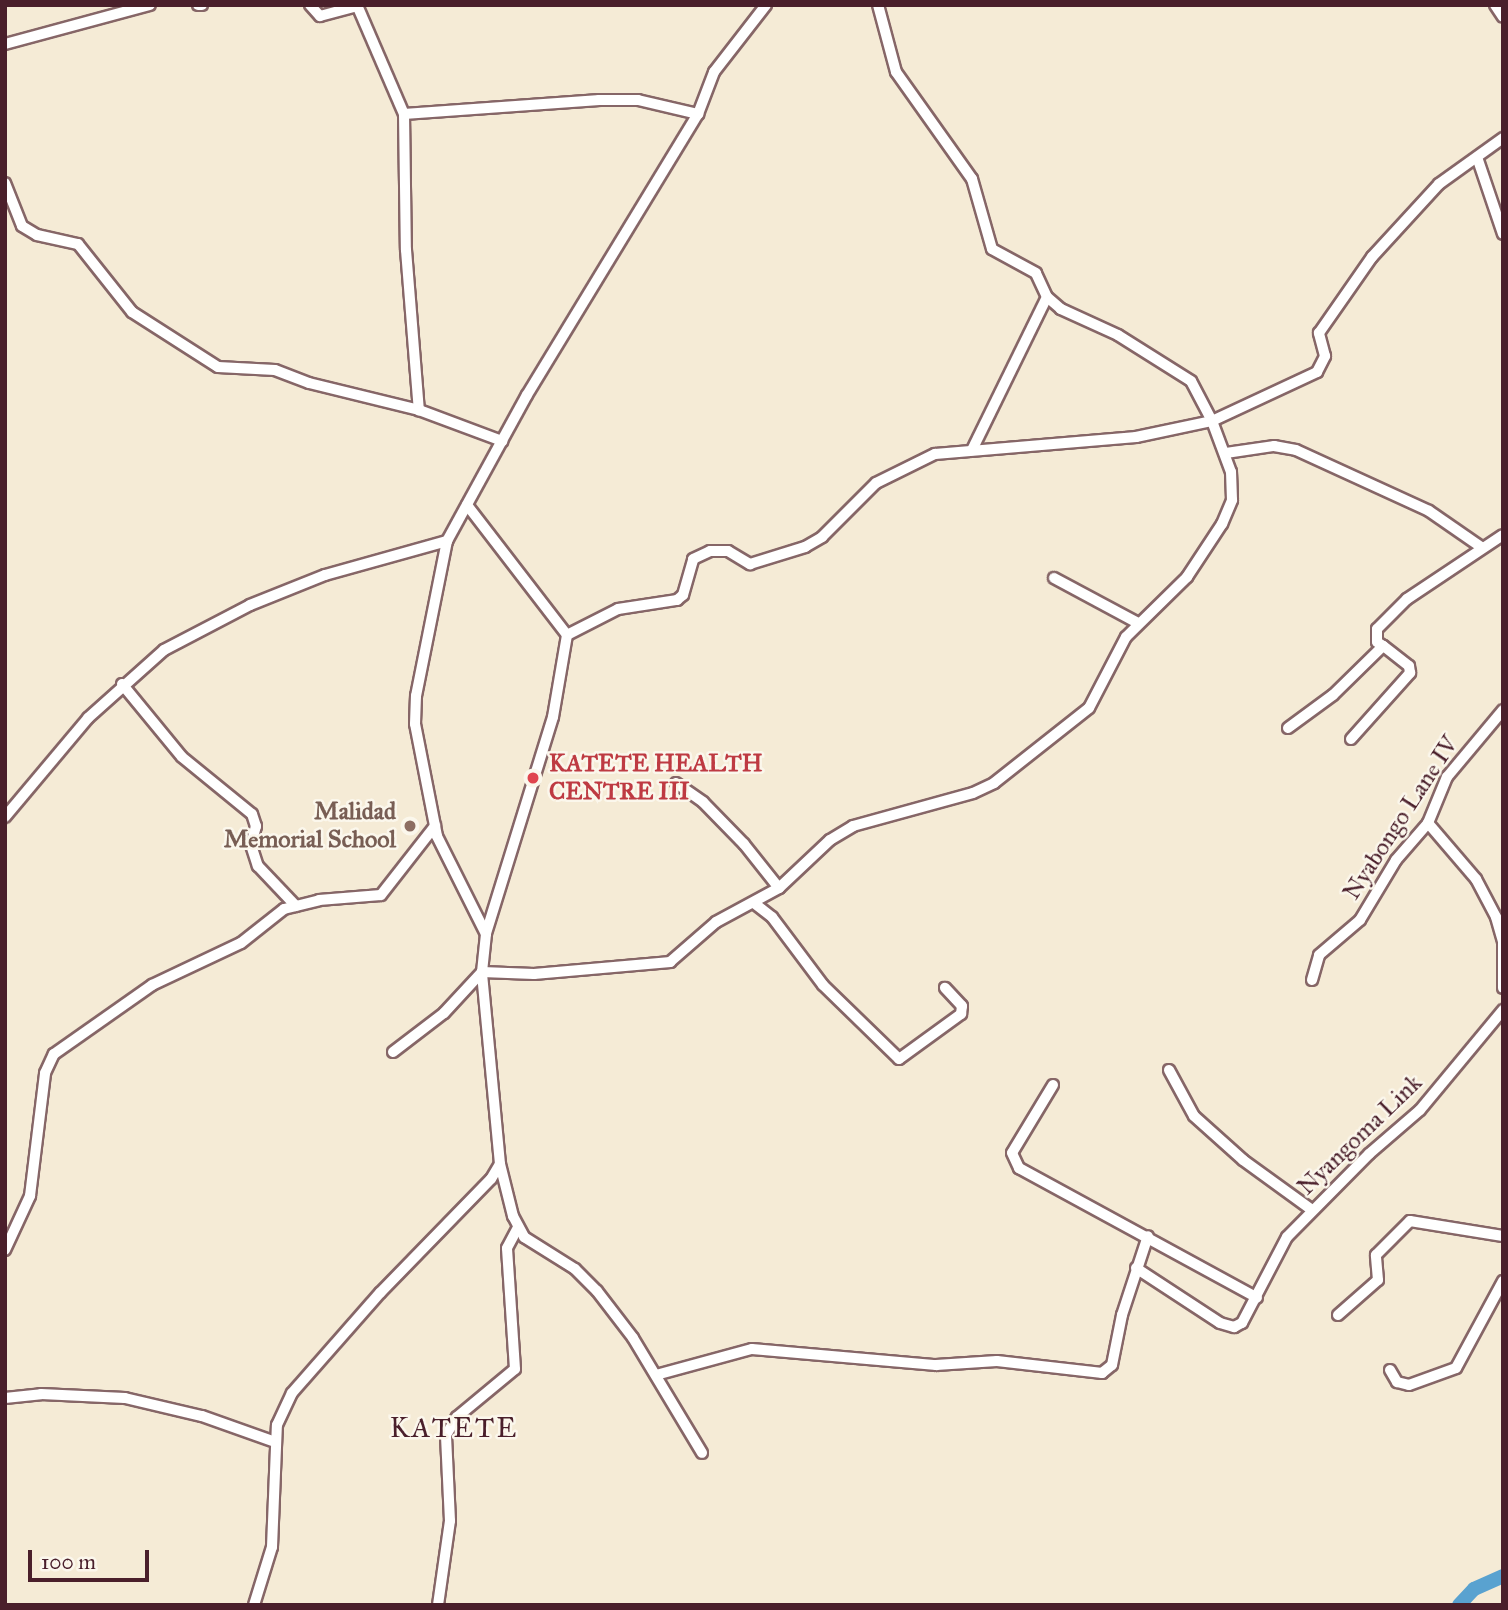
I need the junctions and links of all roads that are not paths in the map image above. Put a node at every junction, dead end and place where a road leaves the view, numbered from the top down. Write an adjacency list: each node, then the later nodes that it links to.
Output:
1 (150, 5): 8 (street)
2 (310, 5): 3 (street)
3 (357, 5): 9 (street)
4 (766, 5): 10 (street)
5 (878, 5): 15 (street)
6 (1494, 5): 7 (street)
7 (1503, 17)
8 (5, 44)
9 (404, 114): 10 (street); 16 (street)
10 (698, 114): 18 (street)
11 (1503, 138): 12 (street)
12 (1478, 160): 14 (street); 17 (street)
13 (5, 183): 16 (street)
14 (1503, 233)
15 (1047, 297): 17 (street); 19 (street)
16 (419, 410): 18 (street)
17 (1212, 421): 19 (street); 20 (street)
18 (502, 441): 21 (street)
19 (972, 450): 27 (street)
20 (1226, 453): 24 (street); 26 (street)
21 (467, 505): 23 (street); 27 (street)
22 (1503, 535): 24 (street)
23 (447, 541): 29 (street); 36 (street)
24 (1481, 547): 28 (street)
25 (1054, 578): 26 (street)
26 (1138, 623): 37 (street)
27 (567, 635): 40 (street)
28 (1383, 646): 31 (street); 32 (street)
29 (122, 684): 34 (street); 39 (street)
30 (1503, 710): 35 (street, Nyabongo Lane IV)
31 (1288, 728)
32 (1351, 739)
33 (676, 783): 37 (street)
34 (5, 817)
35 (1429, 823): 42 (street, Nyabongo Lane IV); 44 (street)
36 (435, 826): 39 (street); 40 (street)
37 (779, 888): 38 (street)
38 (754, 903): 41 (street); 43 (street)
39 (296, 906): 54 (street)
40 (486, 934): 41 (street)
41 (482, 972): 46 (street); 49 (street)
42 (1312, 980)
43 (946, 988)
44 (1503, 988)
45 (1503, 1010): 50 (street, Nyangoma Link)
46 (393, 1052)
47 (1169, 1070): 50 (street)
48 (1053, 1085): 52 (street)
49 (500, 1164): 51 (street); 62 (street)
50 (1312, 1210): 57 (street, Nyangoma Link)
51 (518, 1227): 60 (street); 65 (street)
52 (1148, 1236): 55 (street); 57 (street)
53 (1503, 1236): 58 (street)
54 (5, 1250)
55 (1136, 1268): 57 (street, Nyangoma Link); 60 (street)
56 (1503, 1281): 59 (street)
57 (1257, 1298)
58 (1338, 1315)
59 (1390, 1370)
60 (656, 1374): 63 (street)
61 (5, 1398): 62 (street)
62 (275, 1442): 64 (street)
63 (702, 1453)
64 (254, 1605)
65 (438, 1605)

